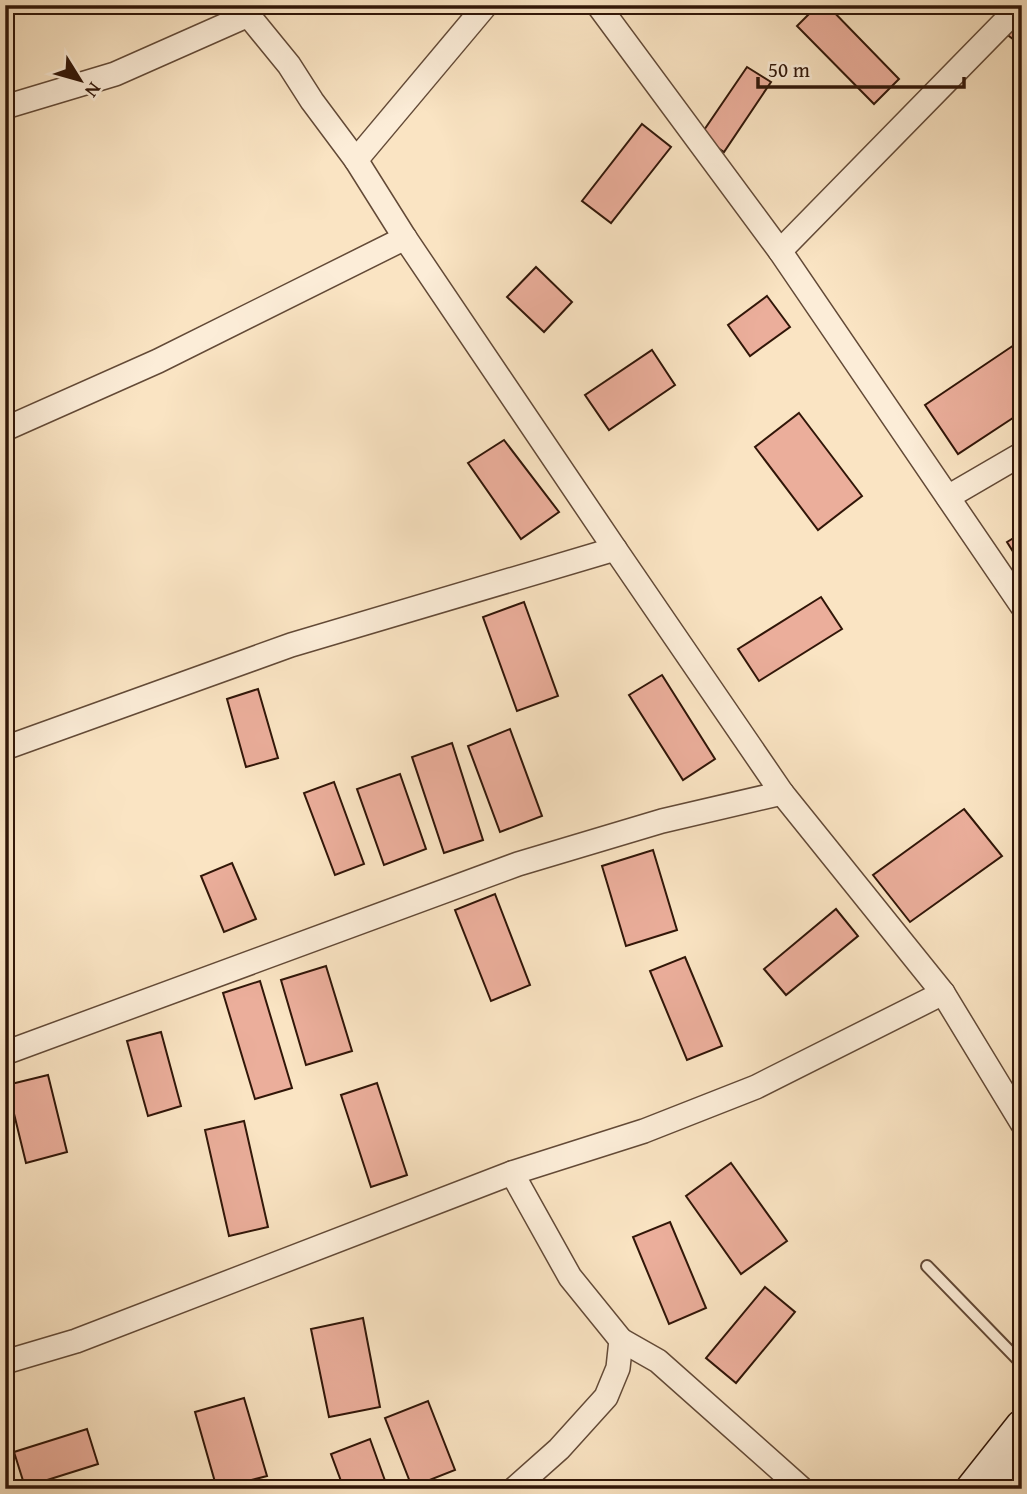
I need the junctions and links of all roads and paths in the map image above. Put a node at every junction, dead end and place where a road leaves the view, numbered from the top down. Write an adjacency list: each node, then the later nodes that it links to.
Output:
1 (486, 5): 6 (street)
2 (598, 5): 8 (street)
3 (1021, 5): 8 (street)
4 (243, 10): 5 (street); 6 (street)
5 (5, 107)
6 (356, 159): 7 (street)
7 (405, 238): 9 (street); 12 (street)
8 (780, 251): 11 (street)
9 (5, 429)
10 (1022, 454): 11 (street)
11 (948, 497): 13 (street)
12 (615, 550): 14 (street); 15 (street)
13 (1022, 606)
14 (5, 748)
15 (782, 793): 16 (street); 17 (street)
16 (943, 993): 18 (street); 19 (street)
17 (5, 1053)
18 (1022, 1123)
19 (512, 1172): 21 (street); 22 (street)
20 (927, 1266): 23 (lane)
21 (621, 1340): 26 (street); 27 (street)
22 (5, 1362)
23 (1022, 1364)
24 (1022, 1426): 28 (street)
25 (1022, 1472): 29 (street)
26 (514, 1489)
27 (802, 1489)
28 (972, 1489)
29 (1009, 1489)

